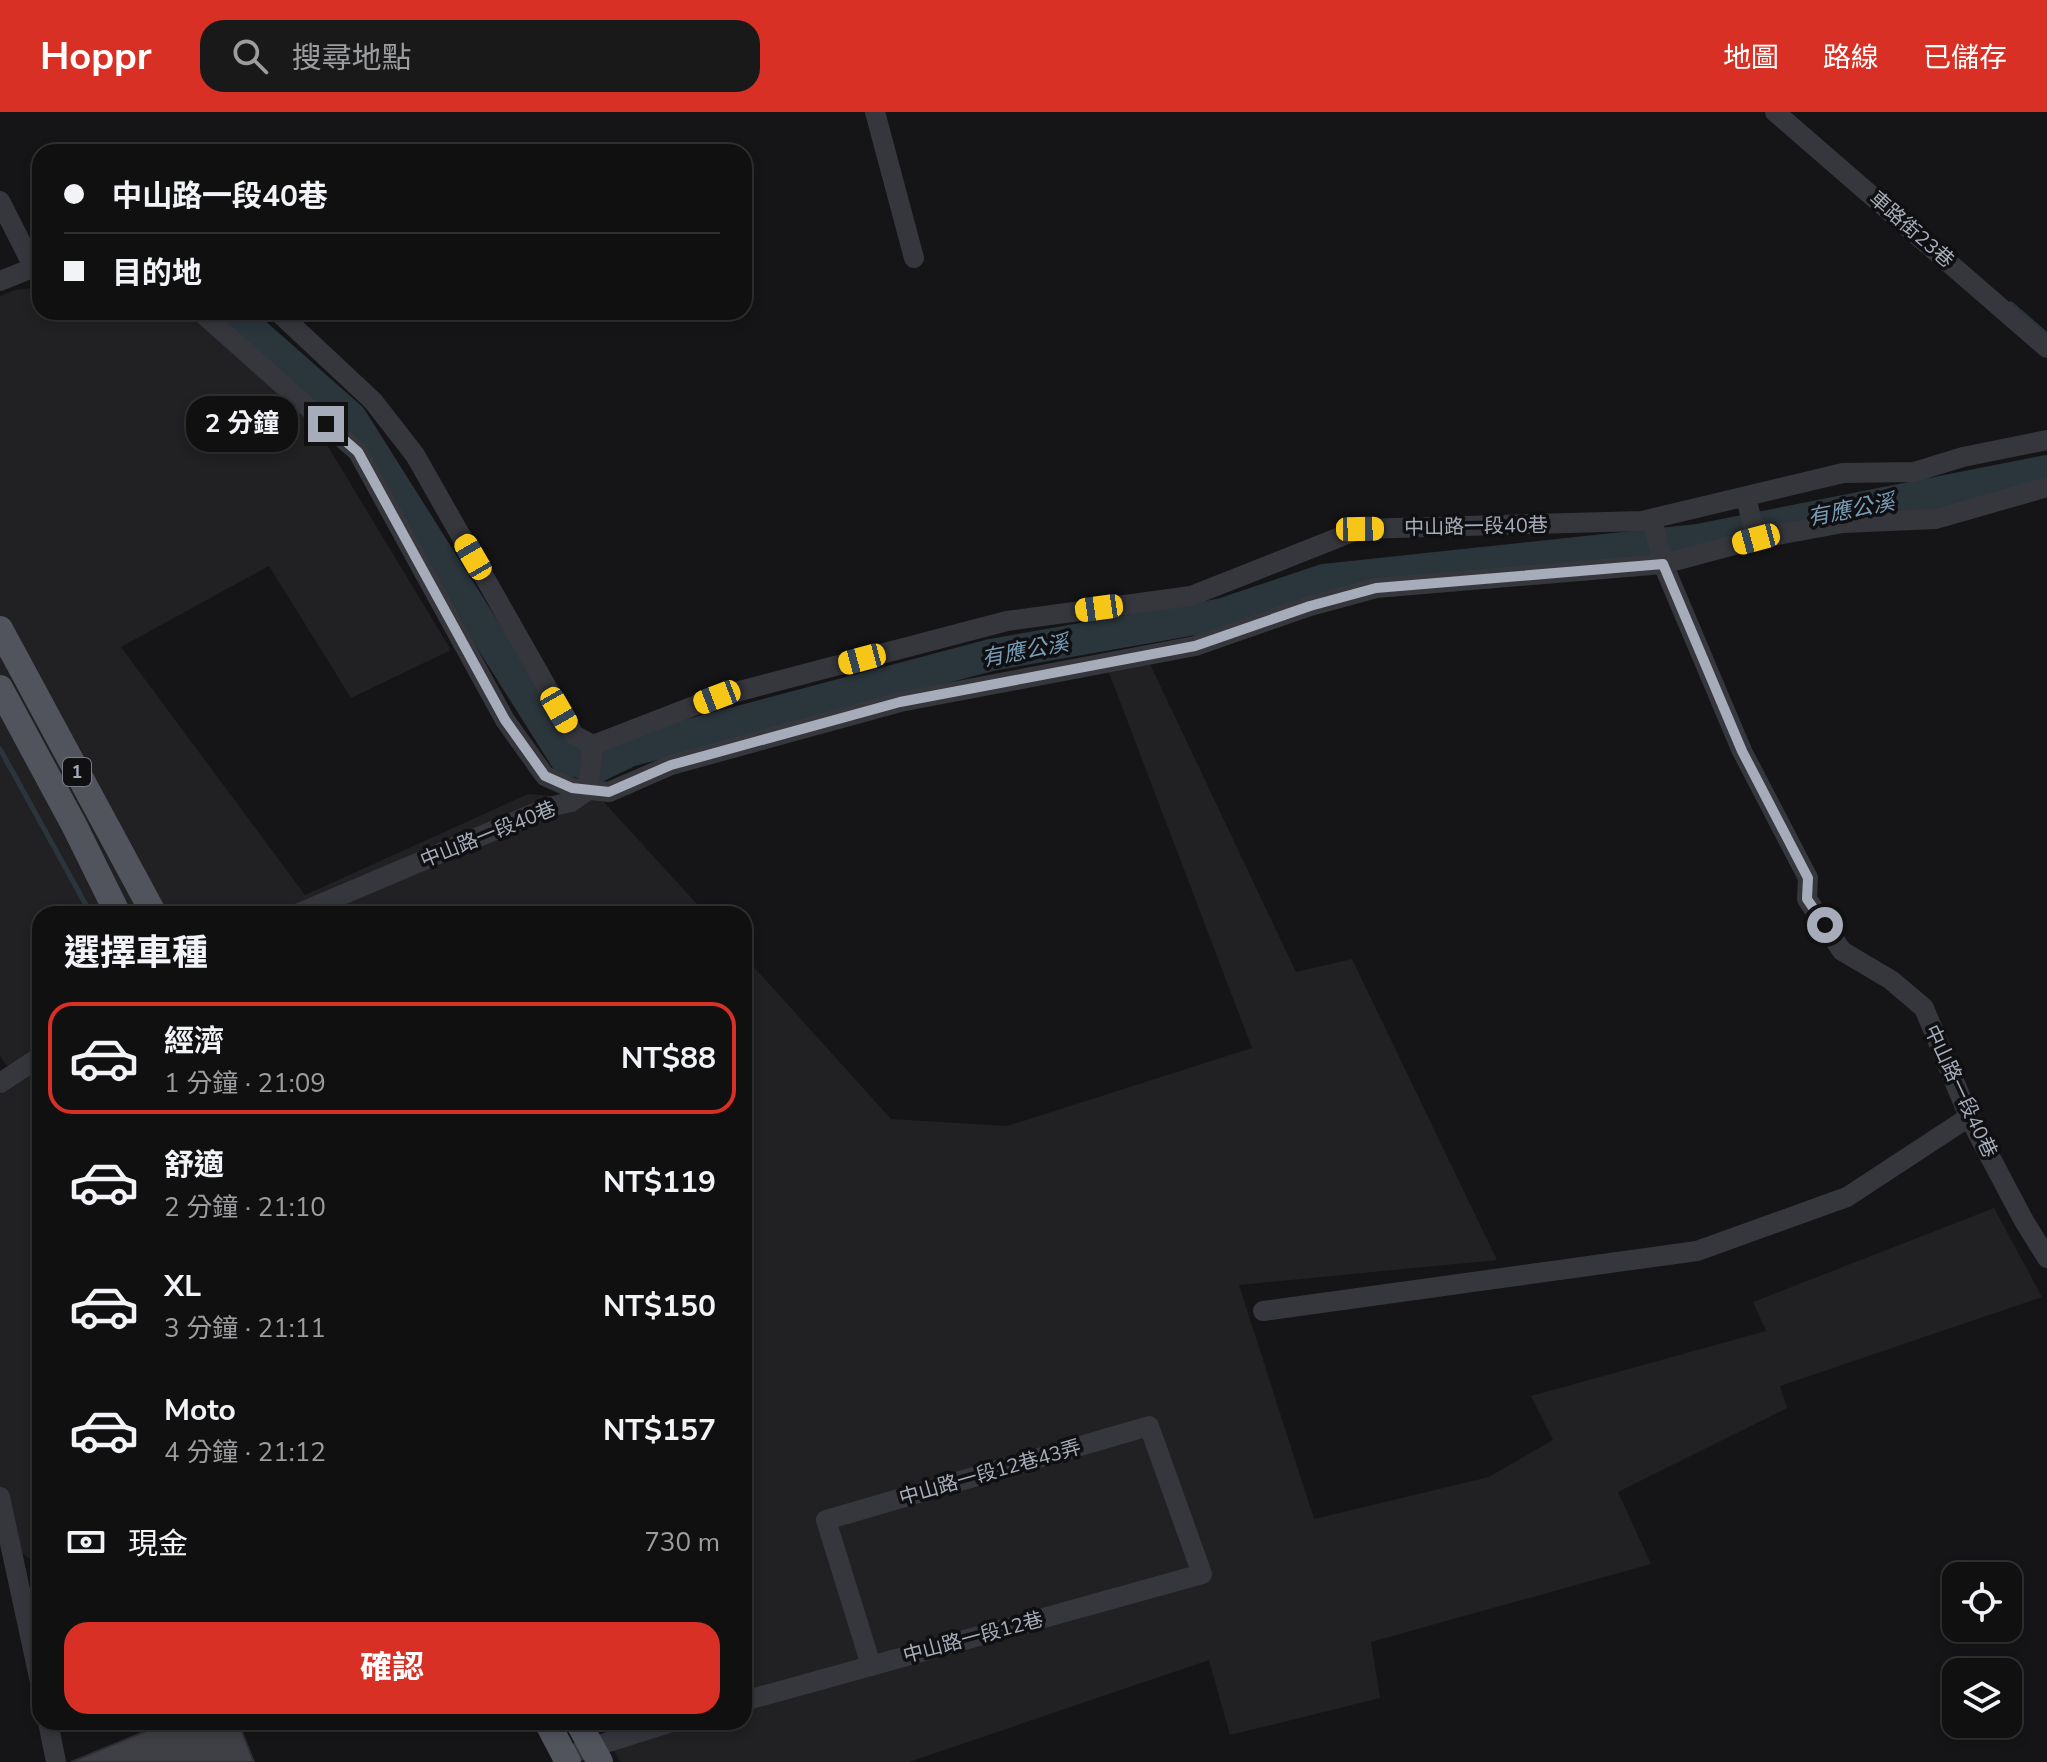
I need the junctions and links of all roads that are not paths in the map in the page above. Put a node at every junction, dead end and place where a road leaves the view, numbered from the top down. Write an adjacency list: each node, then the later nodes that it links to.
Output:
1 (875, 112): 5 (street)
2 (1775, 112): 10 (street, 車路街23巷)
3 (0, 201): 4 (street)
4 (32, 258)
5 (914, 258)
6 (32, 269): 7 (street)
7 (0, 281)
8 (210, 320): 20 (street)
9 (287, 320): 19 (street)
10 (2047, 348)
11 (2047, 440): 13 (street, 中山路一段40巷)
12 (2047, 487): 15 (street, 中山路一段40巷)
13 (1746, 497): 14 (street, 中山路一段40巷); 15 (street)
14 (1652, 519): 16 (street); 19 (street, 中山路一段40巷)
15 (1756, 539): 16 (street, 中山路一段40巷)
16 (1663, 564): 20 (street, 中山路一段40巷); 26 (street, 中山路一段40巷)
17 (0, 629): 22 (main road, 1)
18 (0, 688): 21 (main road, 1)
19 (593, 745): 20 (street)
20 (588, 790): 23 (street, 中山路一段40巷)
21 (114, 906)
22 (150, 906)
23 (316, 906)
24 (32, 1062): 25 (street)
25 (0, 1083)
26 (1969, 1117): 27 (street, 中山路一段40巷); 28 (street)
27 (2047, 1258)
28 (1263, 1311)
29 (0, 1497): 31 (street)
30 (1202, 1574): 32 (street, 中山路一段12巷); 32 (street, 中山路一段12巷43弄)
31 (32, 1645)
32 (871, 1665): 33 (street, 中山路一段12巷)
33 (752, 1699)
34 (50, 1730): 40 (street)
35 (551, 1730): 39 (main road)
36 (582, 1730): 38 (main road)
37 (653, 1730): 38 (street)
38 (596, 1754): 39 (street)
39 (566, 1760)
40 (56, 1762)

